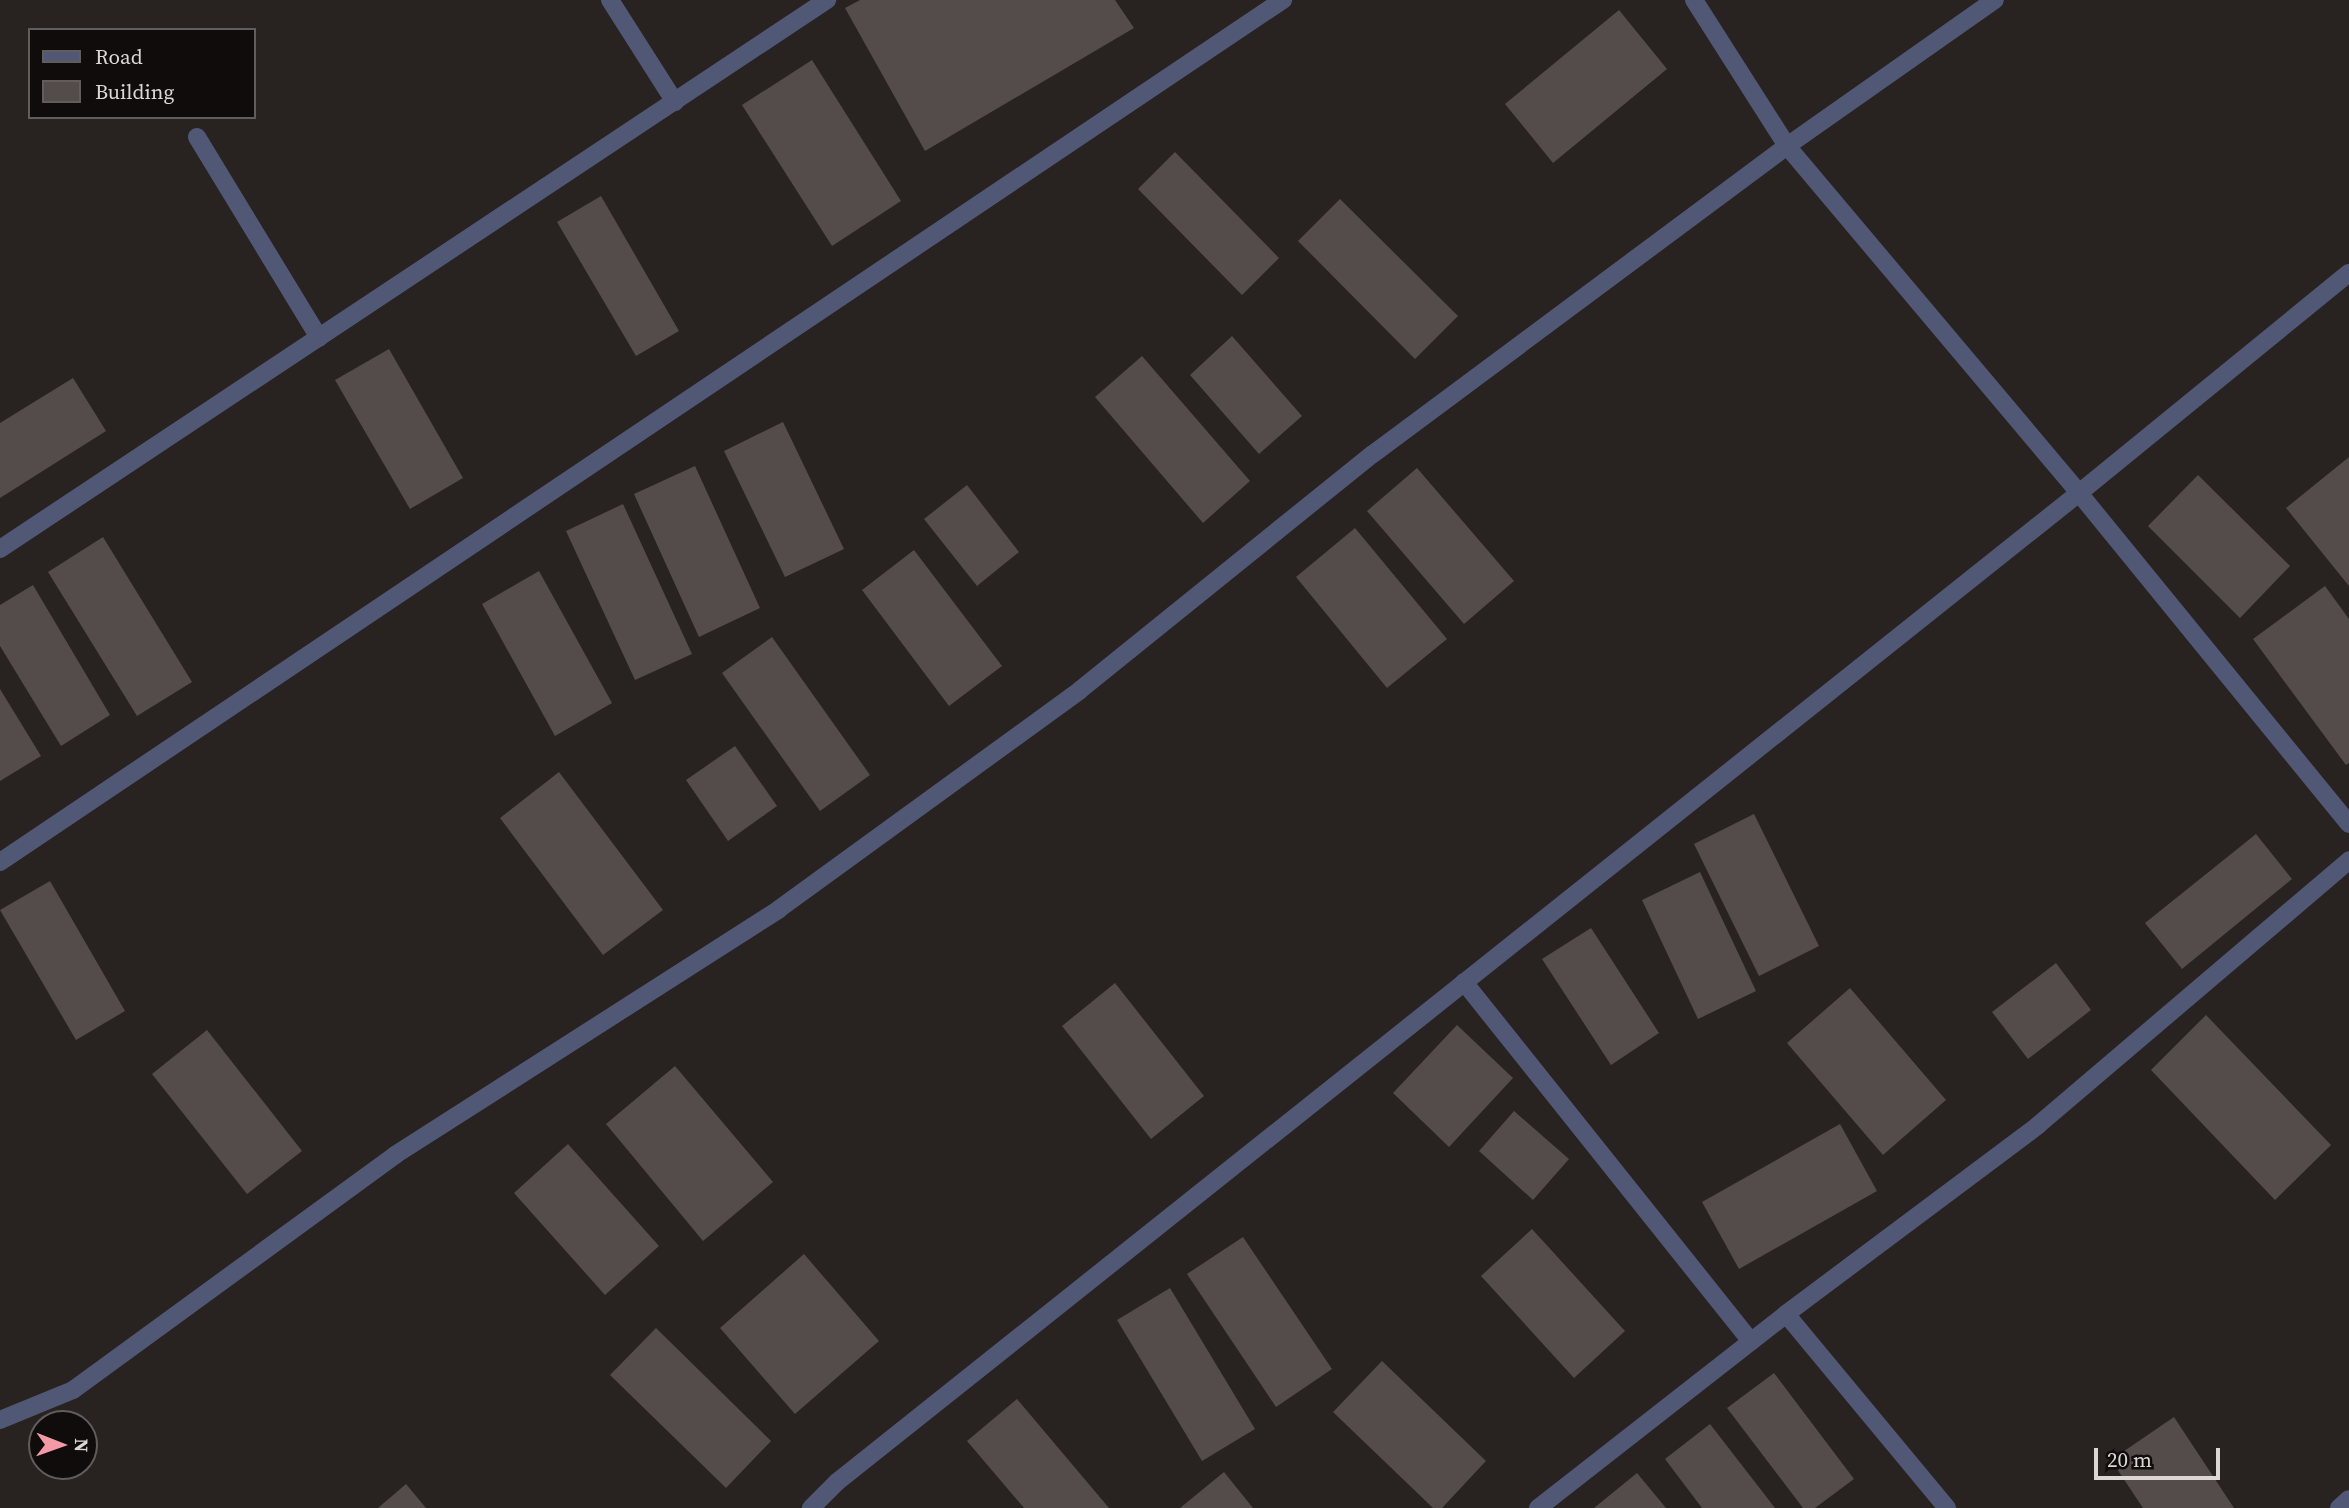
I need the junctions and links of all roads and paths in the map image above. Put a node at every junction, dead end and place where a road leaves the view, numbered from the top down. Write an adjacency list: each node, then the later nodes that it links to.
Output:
1 (610, 0): 6 (street)
2 (827, 0): 6 (street)
3 (1283, 0): 15 (street)
4 (1694, 0): 8 (street)
5 (1994, 0): 8 (street)
6 (675, 103): 10 (street)
7 (197, 137): 10 (street)
8 (1787, 146): 11 (street); 19 (street)
9 (2349, 273): 11 (street)
10 (319, 338): 12 (street)
11 (2079, 493): 13 (street); 16 (street)
12 (0, 550)
13 (2349, 824)
14 (2349, 860): 17 (street)
15 (0, 862)
16 (1464, 982): 18 (street); 21 (street)
17 (1786, 1314): 18 (street); 23 (street)
18 (1751, 1342): 22 (street)
19 (0, 1420)
20 (2349, 1499): 24 (street)
21 (811, 1508)
22 (1538, 1508)
23 (1947, 1508)
24 (2339, 1508)

